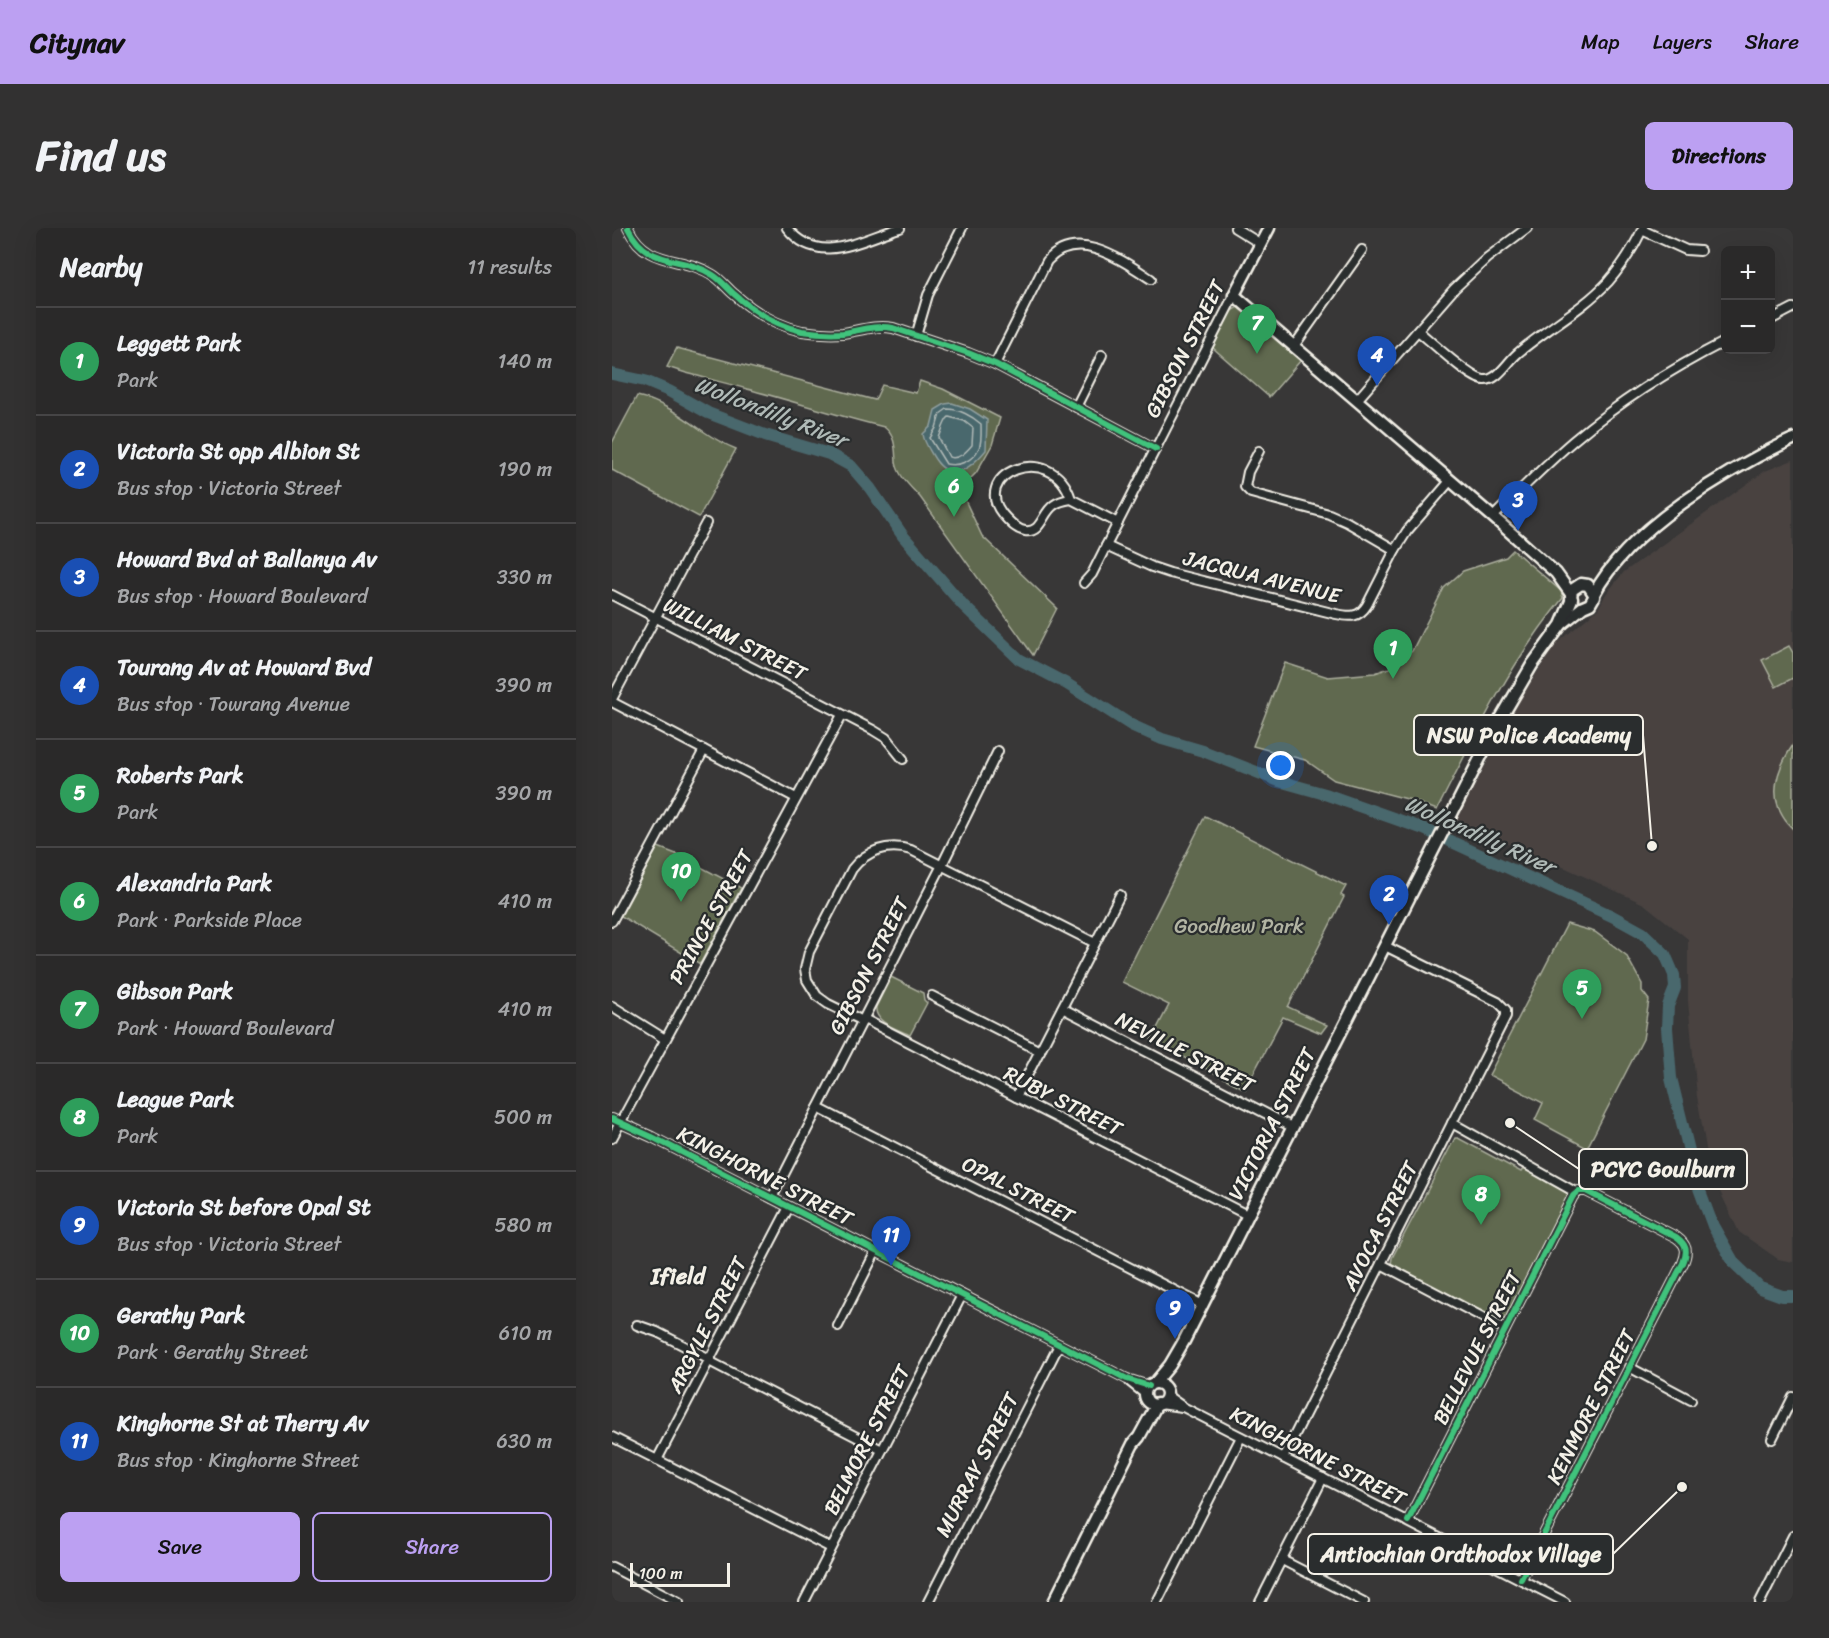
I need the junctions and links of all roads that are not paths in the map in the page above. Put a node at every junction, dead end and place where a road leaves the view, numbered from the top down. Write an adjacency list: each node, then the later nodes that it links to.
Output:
1 (628, 228): 18 (street)
2 (787, 228): 3 (street)
3 (900, 228)
4 (950, 228): 9 (street)
5 (1235, 228): 10 (street)
6 (1269, 228): 10 (main road, GIBSON STREET)
7 (1527, 228): 17 (street)
8 (1643, 229): 12 (street); 17 (street)
9 (961, 230): 18 (street)
10 (1261, 244): 14 (main road, GIBSON STREET)
11 (1362, 250): 20 (street)
12 (1700, 251)
13 (1151, 279): 22 (street)
14 (1234, 295): 20 (main road); 26 (street, GIBSON STREET)
15 (1793, 308): 16 (street)
16 (1775, 317)
17 (1418, 331): 23 (street)
18 (915, 336): 22 (street)
19 (1721, 343): 30 (street)
20 (1294, 346): 23 (main road)
21 (1102, 355): 24 (street)
22 (994, 364): 24 (street)
23 (1358, 400): 28 (main road)
24 (1076, 407): 26 (street)
25 (1793, 439): 35 (main road)
26 (1156, 450): 32 (street, GIBSON STREET)
27 (1259, 451): 34 (street)
28 (1450, 481): 30 (main road); 34 (street, JACQUA AVENUE)
29 (1071, 499): 29 (street); 32 (street)
30 (1493, 517): 36 (main road)
31 (706, 523): 43 (street)
32 (1118, 523): 33 (street, GIBSON STREET)
33 (1106, 546): 34 (street, JACQUA AVENUE); 37 (street, GIBSON STREET)
34 (1395, 550)
35 (1606, 572): 38 (main road); 39 (main road)
36 (1556, 573): 38 (main road); 41 (main road)
37 (1084, 583)
38 (1583, 584): 39 (main road); 41 (main road)
39 (1594, 594): 42 (main road)
40 (612, 596): 43 (street, WILLIAM STREET)
41 (1571, 596): 42 (main road); 44 (main road)
42 (1583, 607): 44 (main road)
43 (655, 618): 45 (street); 46 (street, WILLIAM STREET)
44 (1561, 625): 55 (main road, VICTORIA STREET)
45 (612, 700): 47 (street)
46 (842, 715): 49 (street, WILLIAM STREET); 50 (street, PRINCE STREET)
47 (704, 750): 50 (street); 53 (street)
48 (998, 751): 51 (street, GIBSON STREET)
49 (903, 759)
50 (796, 798): 60 (street, PRINCE STREET)
51 (942, 865): 54 (street, RUBY STREET); 59 (street, GIBSON STREET); 59 (street, RUBY STREET)
52 (1120, 895): 54 (street)
53 (612, 921)
54 (1095, 943): 58 (street)
55 (1385, 946): 66 (street, AVOCA STREET); 67 (main road, VICTORIA STREET)
56 (932, 996): 61 (street)
57 (612, 1006): 60 (street)
58 (1062, 1008): 61 (street); 67 (street, NEVILLE STREET)
59 (863, 1020): 62 (street, RUBY STREET); 63 (street, GIBSON STREET)
60 (665, 1039): 65 (street, PRINCE STREET)
61 (1040, 1051): 62 (street)
62 (1016, 1097): 72 (street, RUBY STREET)
63 (818, 1108): 70 (street, GIBSON STREET); 76 (street, OPAL STREET)
64 (612, 1119): 65 (street, KINGHORNE STREET)
65 (621, 1122): 68 (street, PRINCE STREET); 70 (street, KINGHORNE STREET)
66 (1452, 1123): 69 (street); 74 (street, AVOCA STREET)
67 (1292, 1127): 72 (main road, VICTORIA STREET)
68 (612, 1138)
69 (1578, 1192): 79 (street, BELLEVUE STREET); 82 (street, KENMORE STREET)
70 (772, 1198): 71 (street, KINGHORNE STREET)
71 (789, 1207): 73 (street, KINGHORNE STREET); 81 (street, ARGYLE STREET)
72 (1247, 1215): 76 (main road, VICTORIA STREET)
73 (876, 1251): 75 (street, KINGHORNE STREET); 78 (street)
74 (1381, 1264): 79 (street); 90 (street, AVOCA STREET)
75 (962, 1295): 80 (street, KINGHORNE STREET); 89 (street, BELMORE STREET)
76 (1201, 1304): 83 (main road, VICTORIA STREET)
77 (637, 1325): 81 (street)
78 (838, 1326)
79 (1505, 1329): 93 (street, BELLEVUE STREET)
80 (1059, 1345): 83 (street, KINGHORNE STREET); 101 (street, MURRAY STREET)
81 (709, 1360): 89 (street); 91 (street, ARGYLE STREET)
82 (1629, 1367): 85 (street); 98 (street, KENMORE STREET)
83 (1156, 1394): 87 (street, KINGHORNE STREET); 102 (main road, VICTORIA STREET)
84 (1793, 1397): 88 (street)
85 (1691, 1400)
86 (612, 1437): 91 (street)
87 (1241, 1437): 90 (street, KINGHORNE STREET); 103 (street)
88 (1772, 1439)
89 (882, 1450): 95 (street, BELMORE STREET)
90 (1283, 1458): 92 (street, KINGHORNE STREET)
91 (657, 1460): 95 (street)
92 (1323, 1478): 93 (street, KINGHORNE STREET); 96 (street)
93 (1408, 1521): 98 (street, KINGHORNE STREET)
94 (1793, 1536): 107 (street)
95 (831, 1548): 100 (street, BELMORE STREET)
96 (1282, 1560): 104 (street); 105 (street)
97 (612, 1567): 99 (street)
98 (1521, 1579): 106 (street, KINGHORNE STREET)
99 (679, 1602)
100 (804, 1602)
101 (928, 1602)
102 (1054, 1602)
103 (1156, 1602)
104 (1260, 1602)
105 (1364, 1602)
106 (1565, 1602)
107 (1760, 1602)

